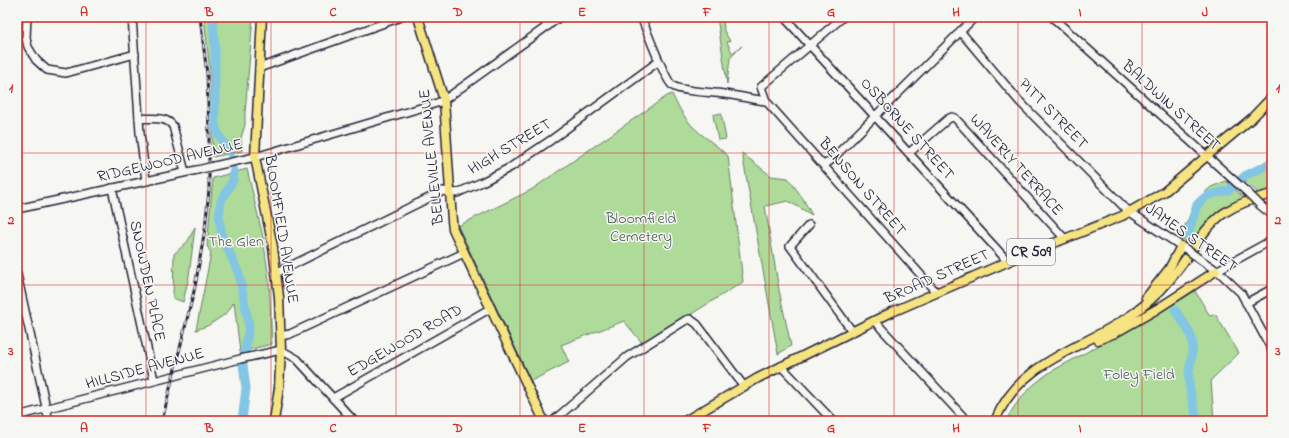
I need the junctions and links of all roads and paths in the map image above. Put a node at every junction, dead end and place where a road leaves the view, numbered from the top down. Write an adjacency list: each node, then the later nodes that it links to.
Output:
1 (27, 17): 16 (street)
2 (132, 17): 16 (street)
3 (262, 17): 18 (main road, BLOOMFIELD AVENUE)
4 (401, 17): 18 (street)
5 (418, 17): 20 (main road, BELLEVILLE AVENUE)
6 (542, 17): 13 (street)
7 (560, 17): 13 (street, RIDGEWOOD AVENUE)
8 (641, 17): 17 (street)
9 (784, 17): 15 (street, OSBORNE STREET)
10 (842, 17): 15 (street)
11 (975, 17): 14 (street)
12 (1052, 17): 26 (street, BALDWIN STREET)
13 (548, 26): 20 (street, RIDGEWOOD AVENUE)
14 (960, 31): 22 (street); 35 (street, PITT STREET)
15 (810, 44): 21 (street); 22 (street, OSBORNE STREET)
16 (135, 54): 23 (street)
17 (659, 61): 21 (street); 31 (street, HIGH STREET)
18 (259, 68): 25 (main road, BLOOMFIELD AVENUE)
19 (1272, 97): 26 (main road, BROAD STREET / CR 509)
20 (444, 100): 25 (street, RIDGEWOOD AVENUE); 31 (main road, BELLEVILLE AVENUE)
21 (766, 101): 27 (street, BENSON STREET)
22 (875, 116): 24 (street, OSBORNE STREET); 27 (street)
23 (139, 118): 28 (street); 29 (street)
24 (909, 153): 38 (street, WAVERLY TERRACE); 42 (street, OSBORNE STREET)
25 (255, 157): 28 (street, RIDGEWOOD AVENUE, bridge); 44 (main road, BLOOMFIELD AVENUE)
26 (1207, 157): 35 (main road, BROAD STREET / CR 509); 36 (street, BALDWIN STREET, bridge)
27 (824, 165): 47 (street, BENSON STREET)
28 (185, 172): 29 (street, RIDGEWOOD AVENUE)
29 (146, 181): 30 (street, RIDGEWOOD AVENUE)
30 (112, 188): 34 (street, RIDGEWOOD AVENUE); 58 (street, SNOWDEN PLACE)
31 (450, 192): 41 (main road, BELLEVILLE AVENUE); 44 (street, HIGH STREET)
32 (1272, 194): 51 (main road)
33 (1272, 198): 54 (main road)
34 (17, 209)
35 (1130, 212): 38 (main road, BROAD STREET / CR 509); 40 (street, JAMES STREET)
36 (1272, 215)
37 (809, 226): 52 (street)
38 (1065, 239): 42 (main road, BROAD STREET / CR 509)
39 (1272, 240): 43 (street)
40 (1184, 248): 43 (street, JAMES STREET, bridge); 51 (main road)
41 (464, 253): 49 (main road, BELLEVILLE AVENUE); 53 (street)
42 (1007, 262): 47 (main road, BROAD STREET / CR 509)
43 (1216, 271): 48 (street, JAMES STREET); 54 (main road)
44 (276, 273): 53 (main road, BLOOMFIELD AVENUE)
45 (17, 274): 61 (street)
46 (1272, 289): 48 (street)
47 (936, 292): 50 (main road, BROAD STREET / CR 509)
48 (1246, 303): 56 (street, JAMES STREET)
49 (491, 308): 60 (street, EDGEWOOD ROAD); 67 (main road, BELLEVILLE AVENUE)
50 (876, 320): 52 (main road, BROAD STREET / CR 509); 72 (street)
51 (1108, 330): 73 (main road)
52 (852, 331): 57 (main road, BROAD STREET / CR 509)
53 (281, 336): 55 (main road, BLOOMFIELD AVENUE)
54 (1092, 343): 74 (main road)
55 (281, 350): 58 (street, HILLSIDE AVENUE); 60 (street); 65 (main road, BLOOMFIELD AVENUE)
56 (1272, 350)
57 (781, 366): 59 (main road, BROAD STREET / CR 509); 71 (street)
58 (154, 380): 61 (street, HILLSIDE AVENUE)
59 (743, 385): 62 (main road, BROAD STREET / CR 509); 68 (street)
60 (334, 398): 66 (street)
61 (47, 409): 63 (street, HILLSIDE AVENUE); 64 (street)
62 (695, 415): 69 (main road, BROAD STREET / CR 509); 70 (street)
63 (17, 416)
64 (49, 421)
65 (274, 421)
66 (354, 421)
67 (544, 421)
68 (553, 421)
69 (685, 421)
70 (701, 421)
71 (833, 421)
72 (968, 421)
73 (995, 421)
74 (1000, 421)

